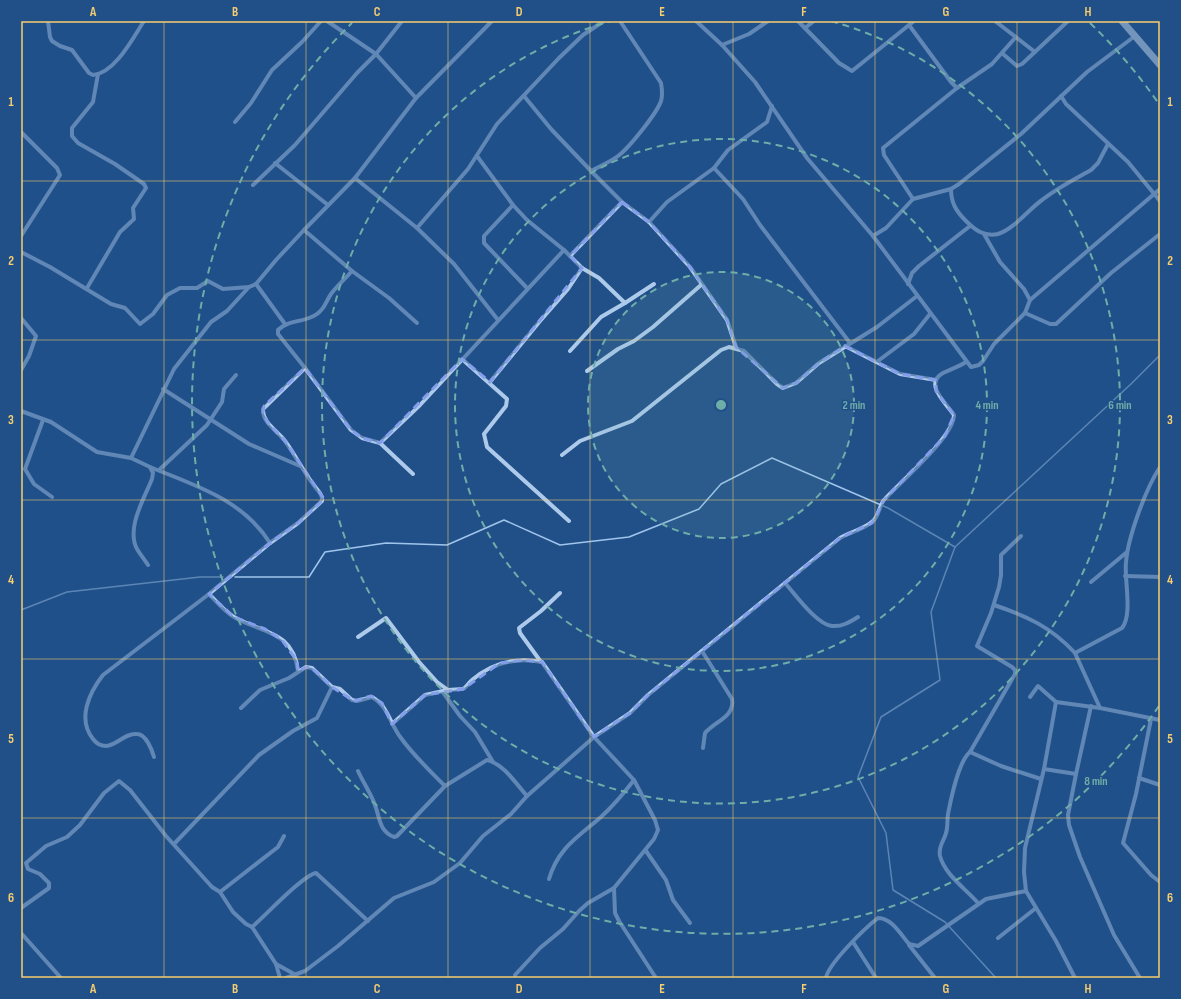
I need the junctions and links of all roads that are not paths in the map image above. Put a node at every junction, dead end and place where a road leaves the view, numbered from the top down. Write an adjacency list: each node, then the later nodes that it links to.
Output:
1 (48, 21): 26 (street)
2 (144, 21): 26 (street)
3 (321, 21): 32 (street)
4 (327, 21): 23 (street)
5 (402, 21): 23 (street)
6 (492, 21): 30 (street)
7 (604, 21): 28 (street)
8 (620, 21): 38 (street)
9 (696, 21): 21 (street)
10 (768, 21): 21 (street)
11 (798, 21): 18 (street)
12 (814, 21): 18 (street)
13 (914, 21): 17 (street)
14 (995, 21): 20 (street)
15 (1068, 21): 22 (street)
16 (1125, 22): 19 (main road)
17 (910, 24): 18 (street); 27 (street)
18 (805, 28)
19 (1135, 36): 25 (main road); 29 (street)
20 (1015, 38): 22 (street); 24 (street)
21 (722, 45): 31 (street)
22 (1035, 52): 24 (street)
23 (376, 54): 30 (street); 36 (street)
24 (1002, 54): 27 (street)
25 (1160, 65)
26 (98, 74): 67 (street)
27 (957, 88): 44 (street)
28 (524, 96): 35 (street); 38 (street)
29 (1061, 96): 34 (street); 41 (street)
30 (416, 98): 39 (street)
31 (772, 106): 37 (street); 56 (street)
32 (235, 122)
33 (21, 132): 55 (street)
34 (1108, 144): 43 (street); 53 (street)
35 (477, 156): 48 (street); 51 (street)
36 (275, 163): 40 (street); 47 (street)
37 (714, 168): 49 (street); 78 (street)
38 (591, 171): 46 (street)
39 (355, 178): 47 (street); 51 (street)
40 (253, 185)
41 (951, 189): 44 (street); 50 (street)
42 (1160, 189): 43 (street)
43 (1155, 194): 45 (street); 70 (street)
44 (913, 199): 56 (street)
45 (1160, 201)
46 (622, 202): 49 (street); 59 (street)
47 (328, 205): 52 (street)
48 (513, 205): 57 (street); 68 (street)
49 (649, 222): 65 (street)
50 (970, 226): 53 (street); 64 (street)
51 (417, 228): 75 (street)
52 (304, 230): 61 (street); 62 (street)
53 (984, 234): 70 (street)
54 (1160, 234): 72 (street)
55 (21, 236)
56 (873, 236): 64 (street)
57 (564, 250): 59 (street); 68 (street)
58 (21, 252): 67 (street)
59 (570, 256): 60 (street)
60 (582, 268): 71 (street); 89 (street)
61 (352, 271): 76 (street); 77 (street)
62 (256, 284): 66 (street); 77 (street)
63 (654, 284): 71 (street)
64 (908, 284): 69 (street)
65 (701, 285): 79 (street); 86 (street)
66 (249, 287): 67 (street); 90 (street)
67 (87, 288)
68 (527, 288): 75 (street)
69 (917, 296): 73 (street); 78 (street)
70 (1030, 300): 72 (street)
71 (624, 303): 80 (street)
72 (1025, 313): 83 (street)
73 (930, 314): 82 (street); 83 (street)
74 (21, 318): 85 (street)
75 (498, 320): 81 (street)
76 (417, 323)
77 (285, 324): 84 (street)
78 (848, 344): 79 (street); 82 (street)
79 (736, 348): 95 (street)
80 (570, 351)
81 (462, 359): 89 (street); 94 (street)
82 (878, 361): 88 (street)
83 (966, 362): 88 (street)
84 (304, 368): 94 (street); 97 (street)
85 (21, 370)
86 (587, 371)
87 (236, 376): 93 (street)
88 (936, 380): 111 (street)
89 (490, 382): 103 (street)
90 (163, 389): 93 (street); 96 (street)
91 (21, 411): 92 (street)
92 (43, 420): 96 (street); 102 (street)
93 (210, 421): 97 (street); 99 (street)
94 (380, 444): 101 (street)
95 (562, 455)
96 (131, 458): 98 (street)
97 (300, 466): 105 (street)
98 (150, 467): 99 (street); 107 (street)
99 (159, 470): 105 (street)
100 (1159, 470): 106 (street)
101 (413, 474)
102 (52, 497)
103 (569, 521)
104 (1021, 536): 114 (street)
105 (270, 543): 113 (street)
106 (1127, 552): 108 (street); 110 (street)
107 (148, 564)
108 (1125, 576): 109 (street); 118 (street)
109 (1160, 577)
110 (1091, 582)
111 (785, 583): 115 (street); 117 (street)
112 (560, 593): 119 (street)
113 (209, 594): 120 (street); 135 (street)
114 (994, 605): 118 (street); 134 (street)
115 (858, 617)
116 (358, 637): 122 (street)
117 (702, 650): 132 (street); 133 (street)
118 (1075, 653): 128 (street)
119 (542, 662): 122 (street); 132 (street)
120 (298, 671): 121 (street); 127 (street)
121 (332, 687): 131 (street); 147 (street)
122 (448, 690): 123 (street)
123 (442, 691): 131 (street); 136 (street)
124 (1030, 697): 125 (street)
125 (1056, 702): 126 (street); 137 (street)
126 (1091, 706): 128 (street); 139 (street)
127 (241, 708)
128 (1100, 708): 129 (street)
129 (1150, 719): 130 (street); 140 (street)
130 (1160, 720)
131 (392, 724): 144 (street)
132 (594, 736): 142 (street); 145 (street)
133 (703, 748)
134 (970, 752): 141 (street); 154 (street)
135 (154, 757)
136 (493, 762): 144 (street); 145 (street)
137 (1044, 769): 139 (street); 141 (street)
138 (358, 771): 144 (street)
139 (1076, 774): 175 (street)
140 (1139, 778): 143 (street); 150 (street)
141 (1041, 779): 152 (street)
142 (634, 780): 148 (street); 149 (street)
143 (1160, 785)
144 (445, 786)
145 (527, 796): 157 (street)
146 (284, 836): 153 (street)
147 (174, 844): 153 (street); 155 (street)
148 (646, 851): 151 (street); 158 (street)
149 (549, 879)
150 (1160, 882)
151 (614, 888): 166 (street); 170 (street)
152 (1026, 891): 154 (street); 156 (street)
153 (220, 892): 159 (street)
154 (978, 903): 163 (street)
155 (21, 908)
156 (1036, 908): 161 (street); 174 (street)
157 (368, 921): 159 (street); 165 (street)
158 (690, 923)
159 (252, 927): 164 (street)
160 (21, 933): 167 (street)
161 (998, 938)
162 (853, 942): 163 (street); 171 (street); 172 (street)
163 (909, 944): 173 (street)
164 (276, 964): 165 (street); 168 (street)
165 (296, 975): 169 (street)
166 (515, 975)
167 (61, 978)
168 (280, 978)
169 (286, 978)
170 (656, 978)
171 (826, 978)
172 (876, 978)
173 (935, 978)
174 (1075, 978)
175 (1140, 978)

